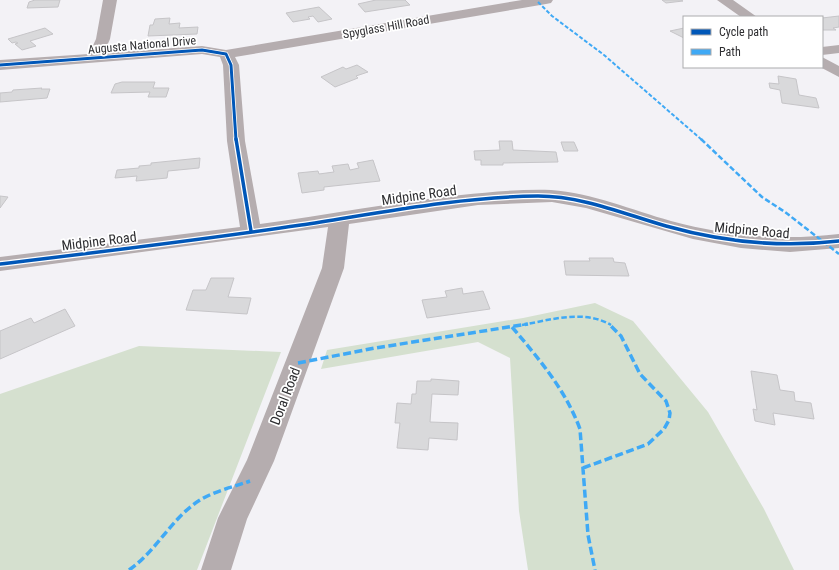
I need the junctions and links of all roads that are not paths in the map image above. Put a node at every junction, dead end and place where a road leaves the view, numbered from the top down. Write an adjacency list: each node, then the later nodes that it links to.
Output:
1 (110, 0): 8 (street)
2 (546, 0): 7 (street, Spyglass Hill Road)
3 (724, 0): 4 (street)
4 (748, 16)
5 (839, 49): 6 (street)
6 (823, 51)
7 (226, 54): 8 (street, Augusta National Drive); 13 (street)
8 (94, 59): 10 (street, Augusta National Drive)
9 (823, 63): 11 (street)
10 (0, 65)
11 (839, 72)
12 (339, 219): 13 (street, Midpine Road); 14 (street, Midpine Road); 16 (street, Doral Road)
13 (251, 230): 15 (street, Midpine Road)
14 (839, 241)
15 (0, 264)
16 (216, 570)

